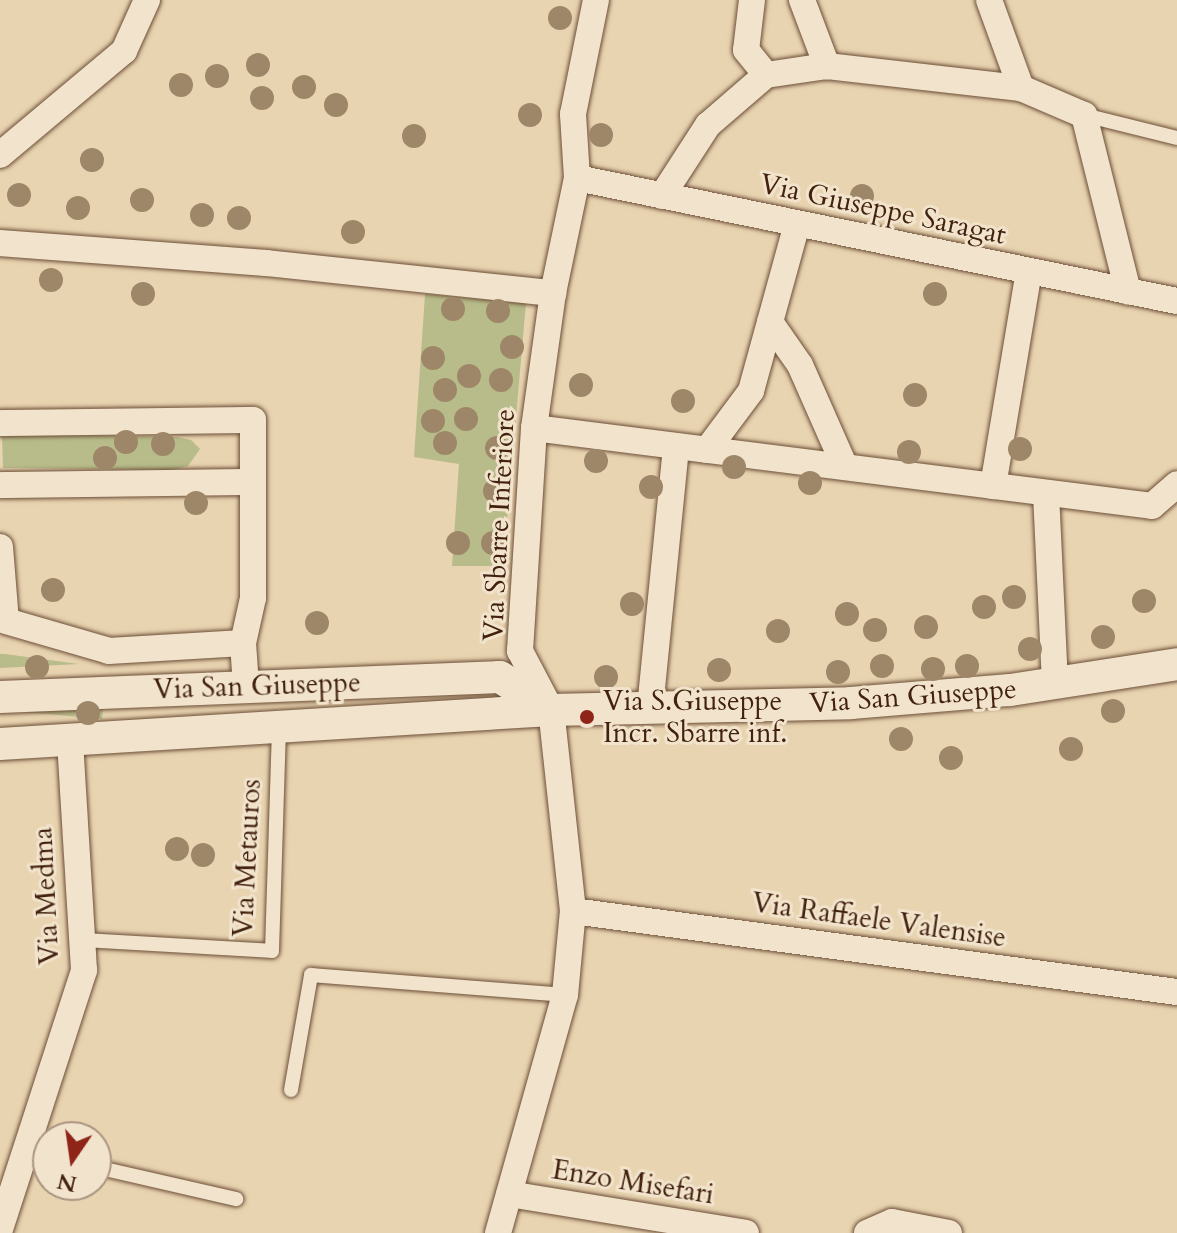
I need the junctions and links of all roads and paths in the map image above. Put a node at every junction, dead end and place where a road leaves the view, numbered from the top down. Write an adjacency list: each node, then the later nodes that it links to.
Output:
1 (147, 0): 11 (street)
2 (596, 0): 12 (street, Via Sbarre Inferiore)
3 (752, 0): 7 (street)
4 (802, 0): 6 (street)
5 (989, 0): 8 (street)
6 (827, 66): 7 (street); 8 (street)
7 (766, 75): 13 (street)
8 (1021, 88): 9 (street)
9 (1084, 115): 10 (lane); 17 (street)
10 (1177, 138)
11 (0, 155)
12 (577, 178): 13 (street, Via Giuseppe Saragat); 18 (street, Via Sbarre Inferiore)
13 (662, 196): 14 (street, Via Giuseppe Saragat)
14 (797, 224): 16 (street, Via Giuseppe Saragat); 20 (street)
15 (0, 243): 18 (street)
16 (1029, 272): 17 (street, Via Giuseppe Saragat); 29 (street)
17 (1128, 292): 19 (street, Via Giuseppe Saragat)
18 (553, 293): 22 (street, Via Sbarre Inferiore)
19 (1177, 301)
20 (770, 322): 24 (street); 25 (street)
21 (0, 423): 26 (street)
22 (534, 428): 23 (street); 39 (street, Via Sbarre Inferiore)
23 (676, 446): 24 (street); 38 (street)
24 (707, 450): 25 (street)
25 (845, 467): 29 (street)
26 (252, 482): 28 (street); 33 (street)
27 (1177, 484): 30 (street)
28 (0, 485)
29 (993, 486): 30 (street)
30 (1046, 493): 35 (street)
31 (0, 547): 32 (street)
32 (3, 622): 33 (street)
33 (243, 643): 36 (street)
34 (1177, 664): 35 (street, Via San Giuseppe)
35 (1055, 683): 38 (street, Via San Giuseppe)
36 (246, 686): 37 (street, Via San Giuseppe); 39 (street, Via San Giuseppe)
37 (0, 697)
38 (650, 708): 39 (street, Via San Giuseppe)
39 (551, 710): 40 (street, Via San Giuseppe); 43 (street, Via Sbarre Inferiore)
40 (279, 727): 41 (street, Via San Giuseppe); 44 (lane, Via Metauros)
41 (70, 740): 42 (street, Via San Giuseppe); 44 (street, Via Medma)
42 (0, 744)
43 (573, 911): 45 (street, Via Raffaele Valensise); 46 (street, Via Sbarre Inferiore)
44 (82, 940): 48 (street, Via Medma)
45 (1177, 992)
46 (565, 995): 47 (lane); 51 (street, Via Sbarre Inferiore)
47 (291, 1090)
48 (45, 1121)
49 (32, 1163): 53 (street, Via Medma)
50 (112, 1171): 52 (lane)
51 (509, 1194): 54 (street, Via Sbarre Inferiore); 55 (street, Enzo Misefari)
52 (236, 1199)
53 (0, 1229)
54 (498, 1233)
55 (746, 1233)
56 (867, 1233): 57 (street)
57 (949, 1233)

